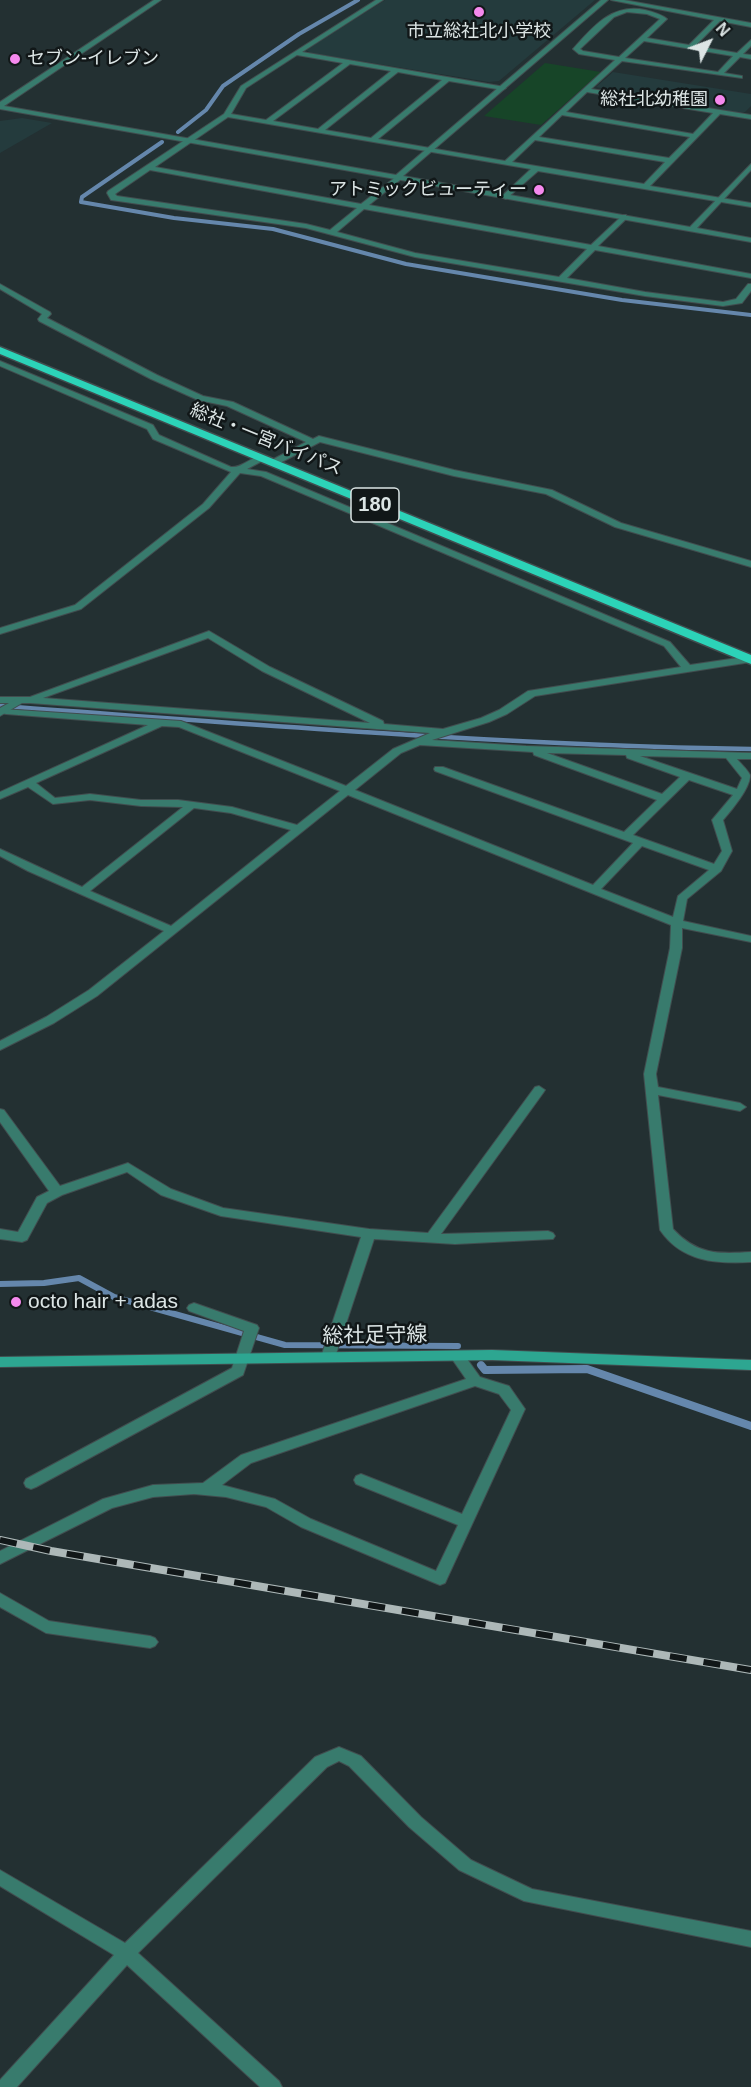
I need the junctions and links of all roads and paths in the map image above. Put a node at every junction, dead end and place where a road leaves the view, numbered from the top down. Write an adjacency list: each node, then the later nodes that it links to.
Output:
1 (159, 0): 21 (street)
2 (380, 0): 10 (street)
3 (605, 0): 19 (street)
4 (614, 0): 5 (street)
5 (718, 20): 6 (street); 9 (street)
6 (751, 25)
7 (642, 39): 9 (street); 13 (street); 13 (street)
8 (751, 42): 11 (street)
9 (690, 47): 11 (street)
10 (295, 53): 14 (street); 24 (street)
11 (738, 55): 12 (street); 16 (street)
12 (751, 57)
13 (621, 59): 16 (street); 20 (street)
14 (349, 62): 15 (street); 26 (street)
15 (397, 70): 18 (street); 27 (street)
16 (719, 74): 17 (street)
17 (740, 77)
18 (447, 79): 19 (street); 31 (street)
19 (503, 88): 32 (street)
20 (586, 90): 22 (street); 23 (street)
21 (0, 106): 30 (street)
22 (718, 112): 25 (street); 28 (street)
23 (561, 113): 28 (street); 29 (street)
24 (227, 115): 26 (street); 30 (street)
25 (749, 115)
26 (267, 122): 27 (street)
27 (319, 131): 31 (street)
28 (695, 136): 33 (street)
29 (534, 138): 33 (street); 34 (street)
30 (188, 140): 36 (street); 38 (street)
31 (372, 140): 32 (street)
32 (429, 150): 34 (street); 38 (street)
33 (670, 161): 39 (street)
34 (507, 163): 37 (street)
35 (751, 166): 41 (street)
36 (149, 168): 43 (street); 46 (street)
37 (537, 168): 39 (street); 40 (street)
38 (397, 178): 40 (street); 43 (street)
39 (645, 187): 41 (street)
40 (506, 197): 44 (street)
41 (719, 200): 42 (street); 45 (street)
42 (751, 205)
43 (364, 207): 46 (street); 48 (street)
44 (623, 217): 45 (street); 48 (street)
45 (692, 230): 47 (street)
46 (331, 232): 50 (street)
47 (751, 240)
48 (593, 248): 49 (street); 50 (street)
49 (751, 276)
50 (561, 280): 52 (street)
51 (0, 286): 55 (street)
52 (751, 286)
53 (0, 350): 56 (highway, 総社・一宮バイパス / 180)
54 (0, 363): 57 (street)
55 (311, 441): 56 (street); 58 (street)
56 (267, 460): 57 (street); 60 (highway, 総社・一宮バイパス / 180)
57 (238, 470): 59 (street); 61 (street)
58 (751, 564)
59 (0, 631)
60 (751, 659): 61 (street)
61 (688, 669): 67 (street)
62 (0, 700): 64 (street)
63 (30, 700): 64 (street); 66 (street); 66 (street)
64 (9, 708): 65 (street)
65 (160, 723): 75 (street); 76 (street)
66 (384, 726): 67 (street)
67 (440, 733): 68 (street)
68 (423, 740): 69 (street); 76 (street)
69 (526, 749): 70 (street); 79 (street)
70 (619, 752): 71 (street); 74 (street)
71 (730, 756): 72 (street); 77 (street)
72 (751, 756)
73 (440, 769): 82 (street)
74 (687, 776): 77 (street); 79 (street)
75 (29, 783): 78 (street); 80 (street)
76 (348, 791): 81 (street); 86 (street)
77 (740, 794): 85 (street)
78 (0, 796)
79 (665, 799): 82 (street)
80 (192, 805): 81 (street); 87 (street)
81 (300, 828): 89 (street)
82 (626, 836): 83 (street)
83 (641, 841): 85 (street); 86 (street)
84 (0, 852): 87 (street)
85 (717, 869): 88 (street)
86 (595, 889): 88 (street)
87 (83, 891): 89 (street)
88 (677, 923): 90 (street); 93 (street)
89 (171, 930): 91 (street)
90 (751, 939)
91 (0, 1046)
92 (539, 1090): 100 (street)
93 (651, 1090): 94 (street); 101 (street)
94 (740, 1107)
95 (0, 1113): 96 (street)
96 (57, 1192): 97 (street); 98 (street)
97 (0, 1234)
98 (369, 1234): 100 (street); 104 (street)
99 (548, 1236): 100 (street)
100 (432, 1238)
101 (751, 1257)
102 (194, 1308): 105 (street)
103 (457, 1356): 104 (main road, 総社足守線); 107 (main road, 総社足守線); 108 (street)
104 (328, 1358): 105 (main road, 総社足守線)
105 (242, 1359): 106 (main road, 総社足守線); 110 (street)
106 (0, 1362)
107 (751, 1365)
108 (475, 1381): 111 (street); 112 (street)
109 (361, 1480): 112 (street)
110 (31, 1483)
111 (206, 1489): 112 (street); 113 (street)
112 (466, 1522)
113 (0, 1558)
114 (0, 1599): 115 (street)
115 (150, 1642)
116 (0, 1877): 118 (street)
117 (751, 1939): 118 (street)
118 (126, 1953): 119 (street); 120 (street)
119 (5, 2087)
120 (273, 2087)

